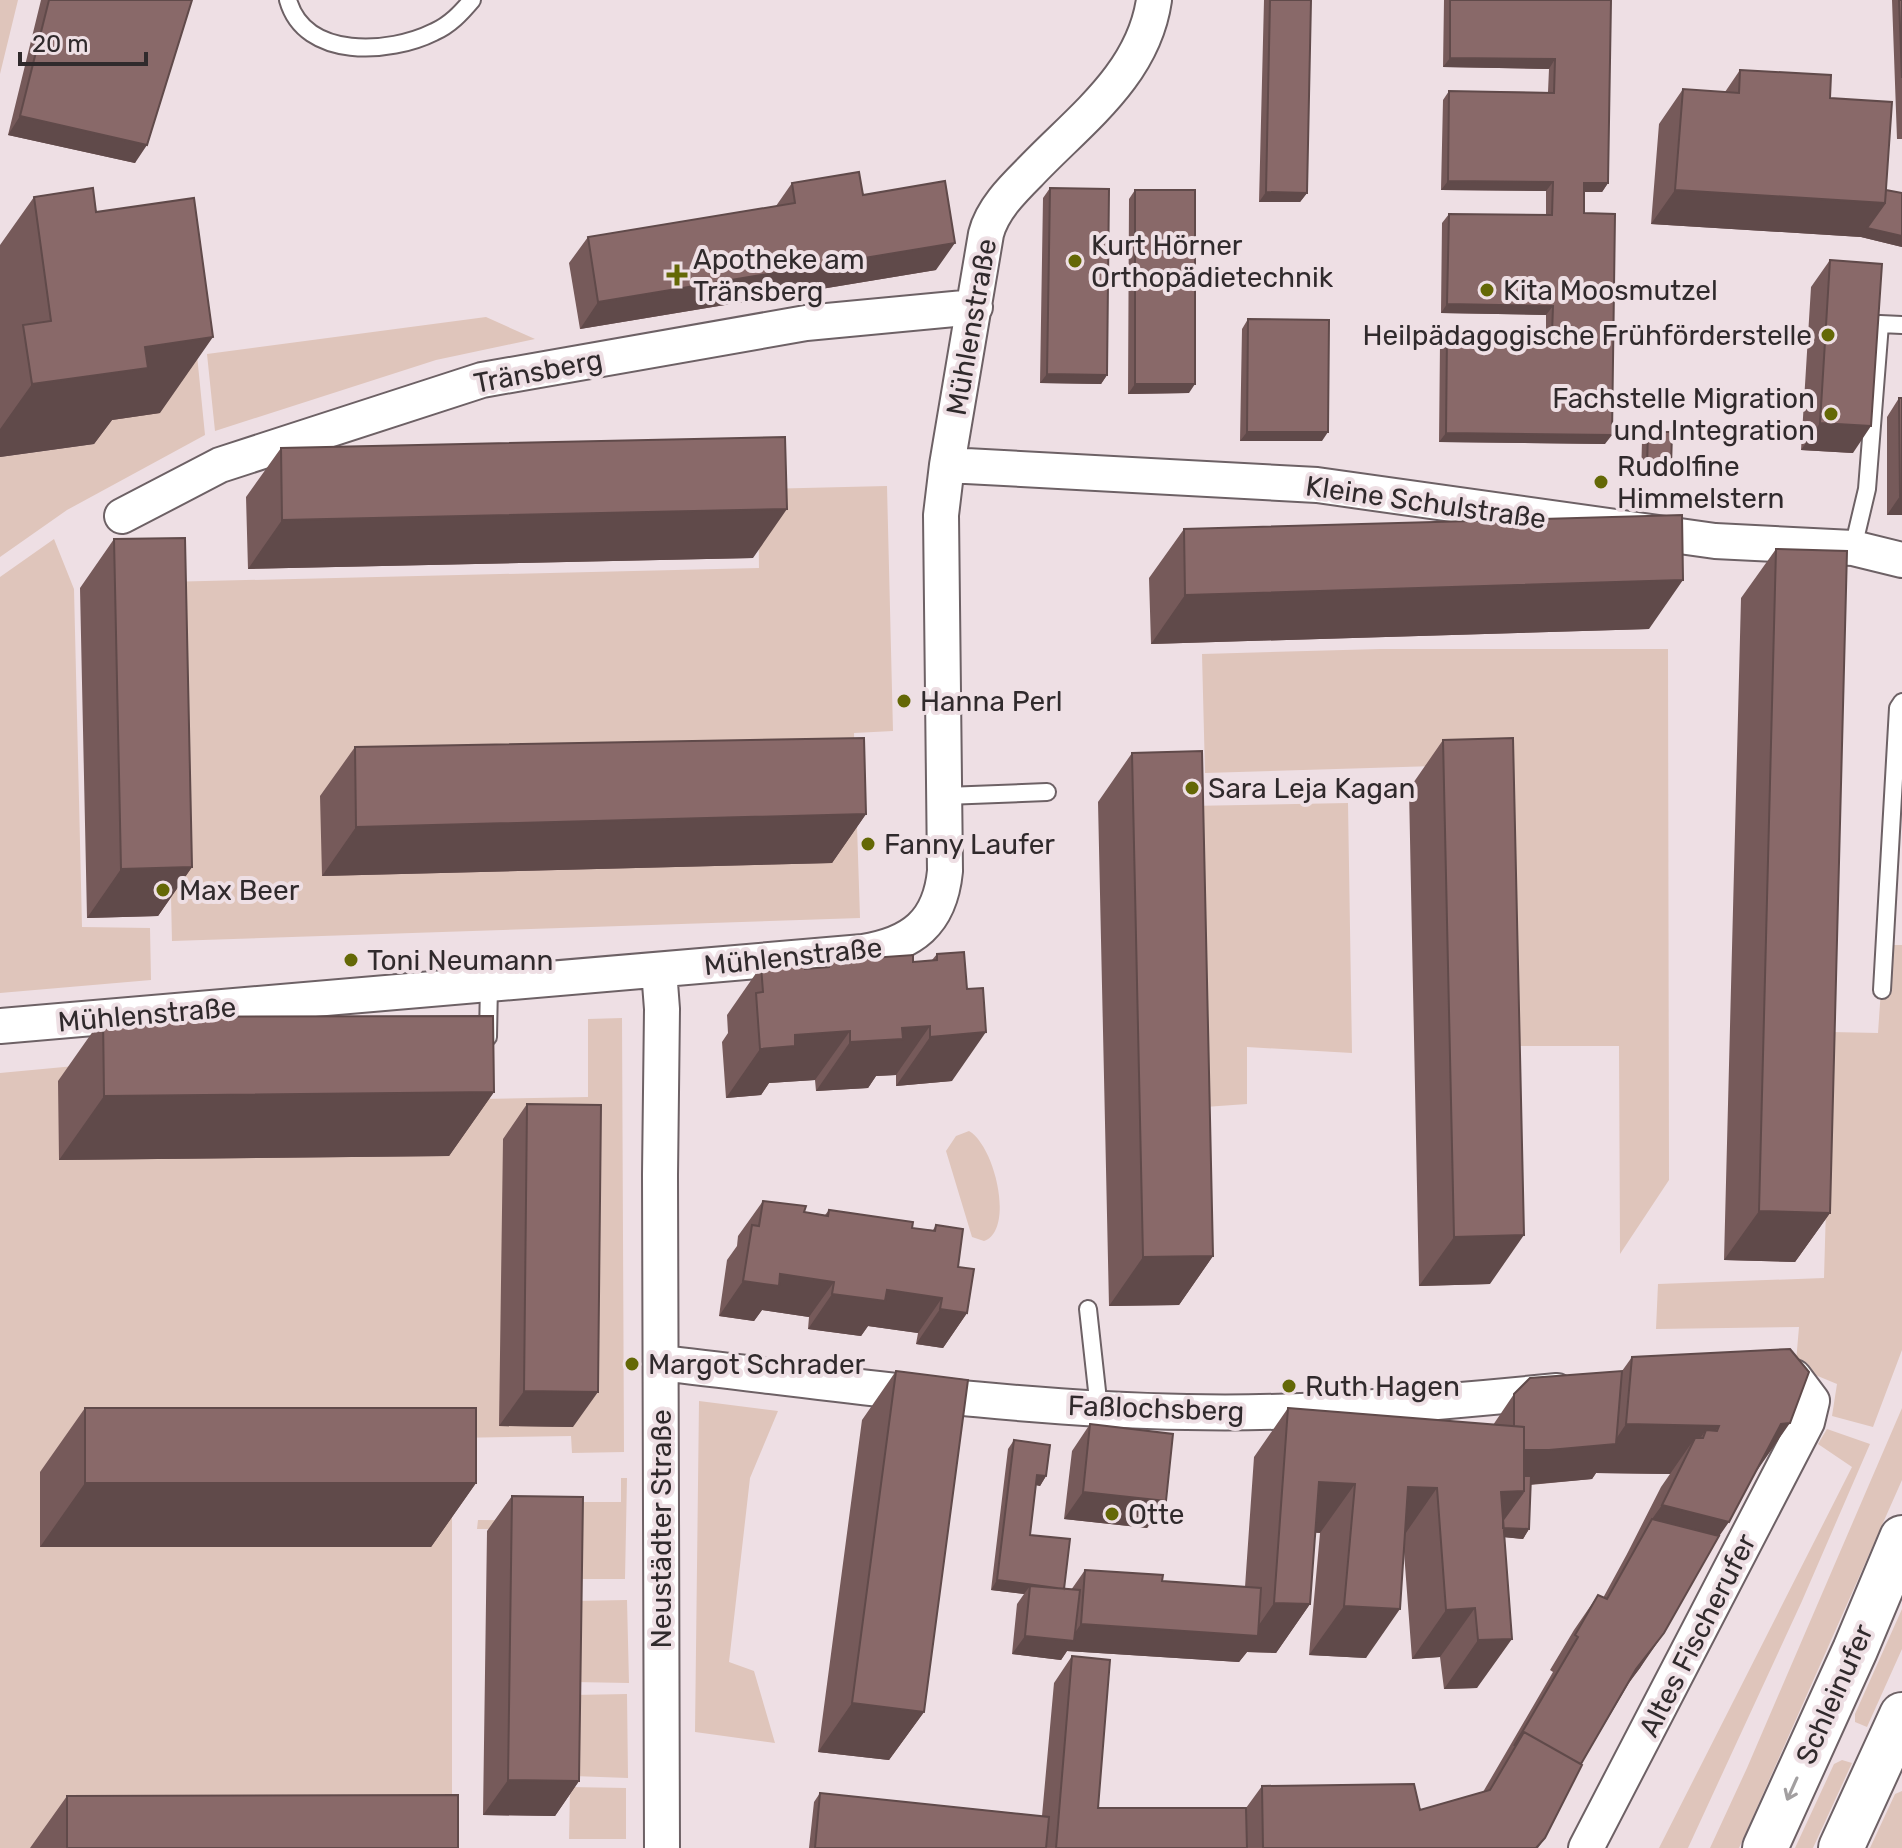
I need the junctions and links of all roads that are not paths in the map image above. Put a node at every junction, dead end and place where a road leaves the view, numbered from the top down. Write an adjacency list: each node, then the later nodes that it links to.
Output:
1 (288, 0): 2 (lane)
2 (472, 0)
3 (1154, 0): 4 (street, Mühlenstraße)
4 (975, 307): 6 (street, Mühlenstraße); 7 (street, Tränsberg)
5 (1902, 325): 8 (lane)
6 (947, 465): 8 (street, Kleine Schulstraße); 12 (street, Mühlenstraße)
7 (122, 516)
8 (1853, 548): 9 (street, Kleine Schulstraße)
9 (1902, 560)
10 (1902, 702): 15 (lane)
11 (1047, 792): 12 (lane)
12 (945, 796): 13 (street, Mühlenstraße)
13 (659, 970): 14 (street, Mühlenstraße); 19 (street, Neustädter Straße)
14 (489, 984): 16 (street, Mühlenstraße); 17 (lane)
15 (1882, 990)
16 (0, 1026)
17 (488, 1056)
18 (1088, 1309): 22 (lane)
19 (661, 1363): 22 (street, Faßlochsberg); 25 (street, Neustädter Straße)
20 (1733, 1380): 26 (street, Altes Fischerufer)
21 (1581, 1388): 22 (street, Faßlochsberg)
22 (1099, 1409)
23 (1902, 1538): 27 (main road, Schleinufer, one-way to 27)
24 (1902, 1715): 28 (main road)
25 (662, 1848)
26 (1586, 1848)
27 (1765, 1848)
28 (1841, 1848)

